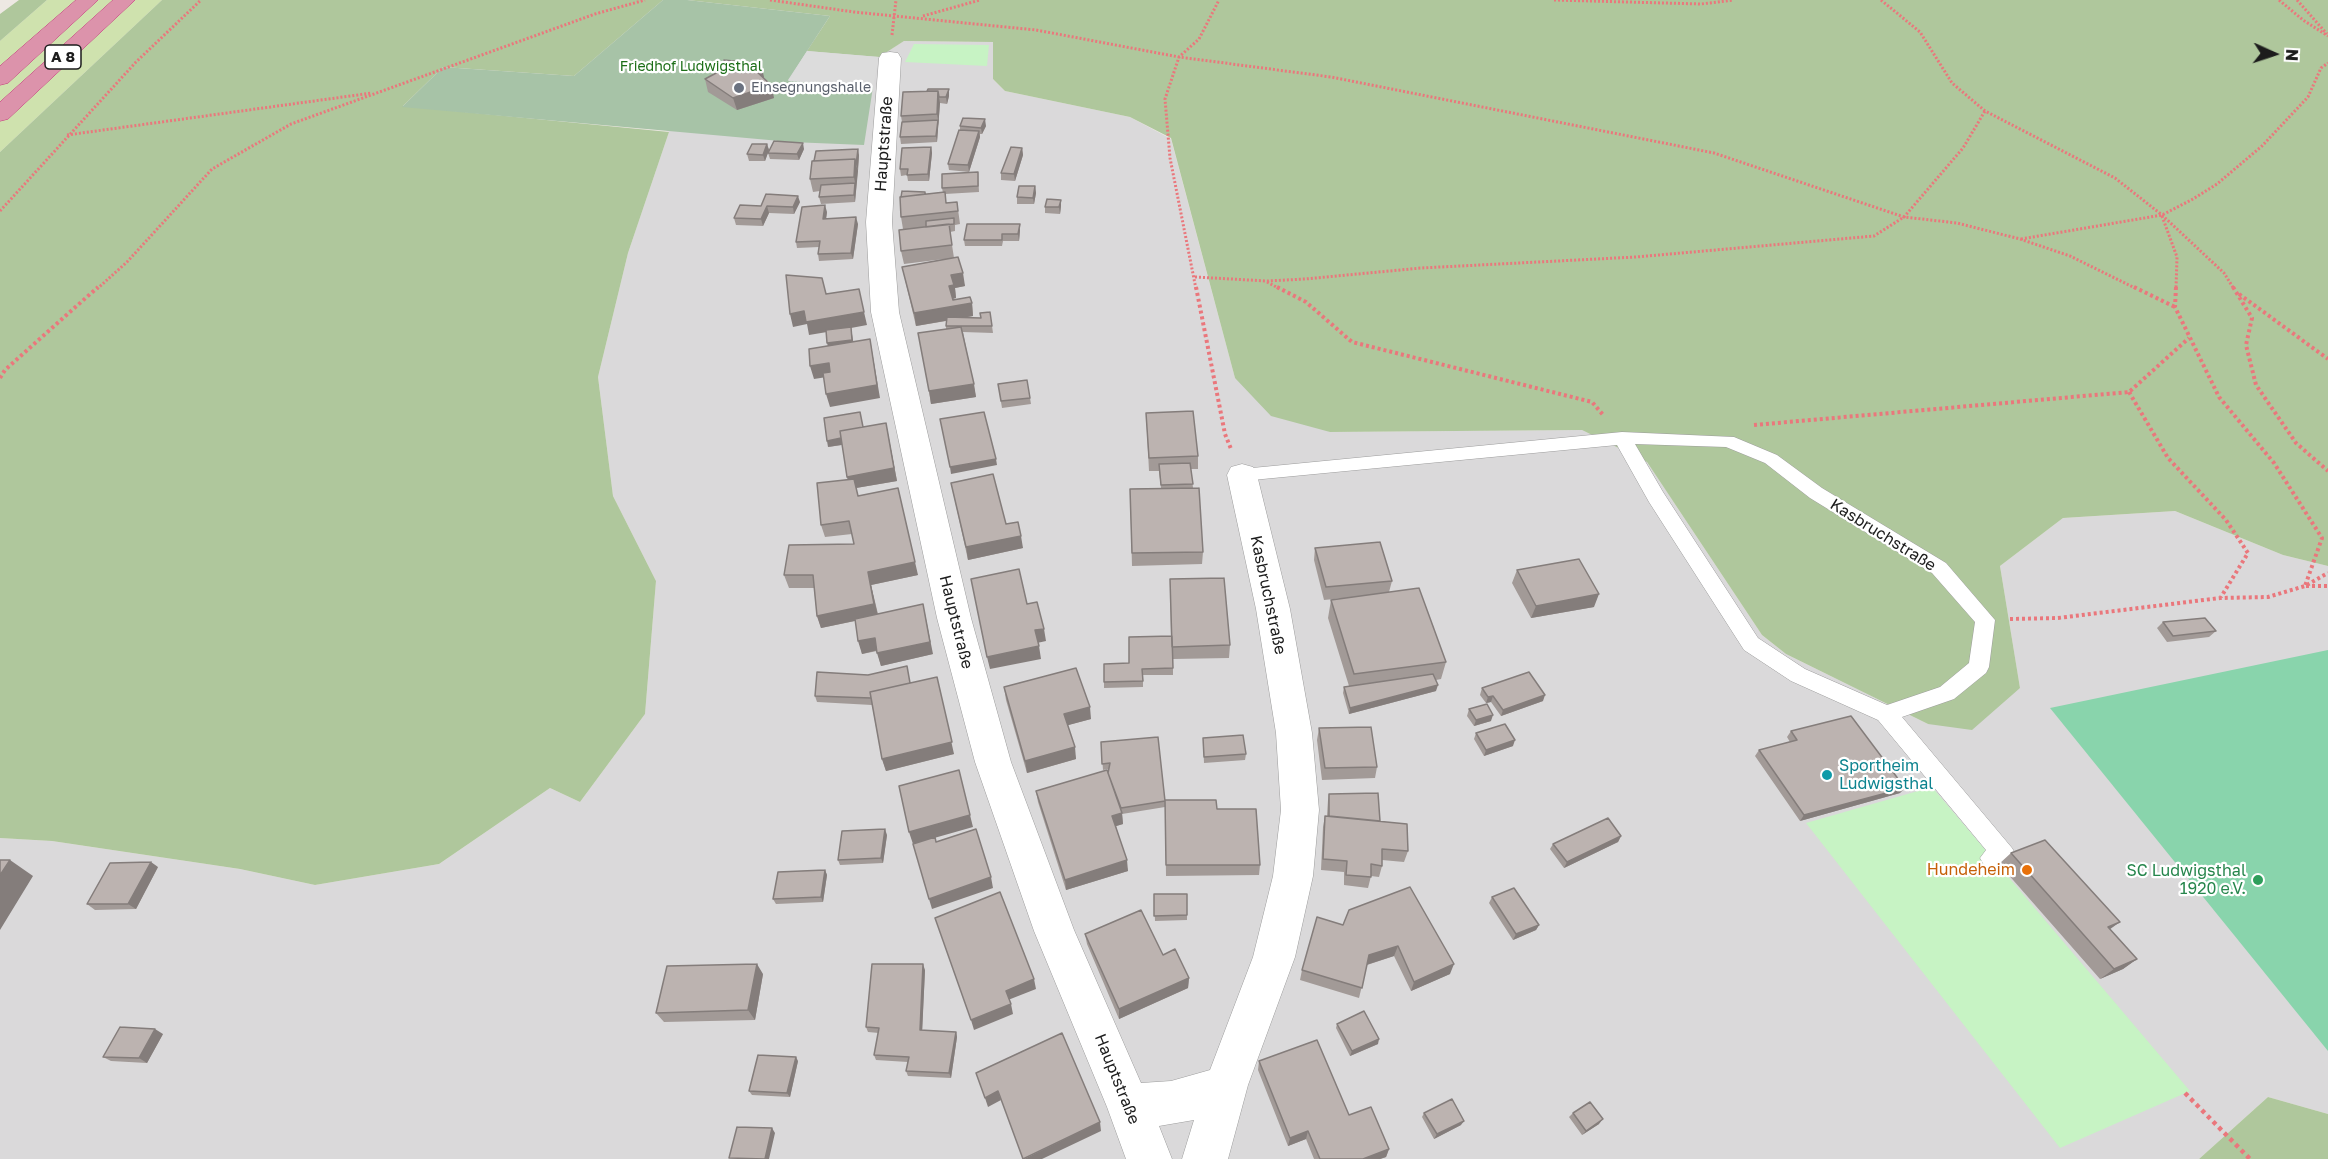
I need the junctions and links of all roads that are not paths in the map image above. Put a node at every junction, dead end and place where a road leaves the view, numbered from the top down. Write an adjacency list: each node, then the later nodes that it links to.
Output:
1 (88, 0): 4 (highway, A 8)
2 (125, 0): 5 (highway, A 8)
3 (890, 58): 11 (street, Hauptstraße)
4 (0, 78)
5 (0, 114)
6 (1622, 438): 7 (lane, Kasbruchstraße); 8 (lane); 8 (lane, Kasbruchstraße)
7 (1242, 475): 10 (street, Kasbruchstraße)
8 (1886, 714): 9 (lane)
9 (1992, 858)
10 (1226, 1085): 11 (street); 13 (street, Kasbruchstraße)
11 (1129, 1106): 12 (street, Hauptstraße)
12 (1149, 1159)
13 (1205, 1159)

